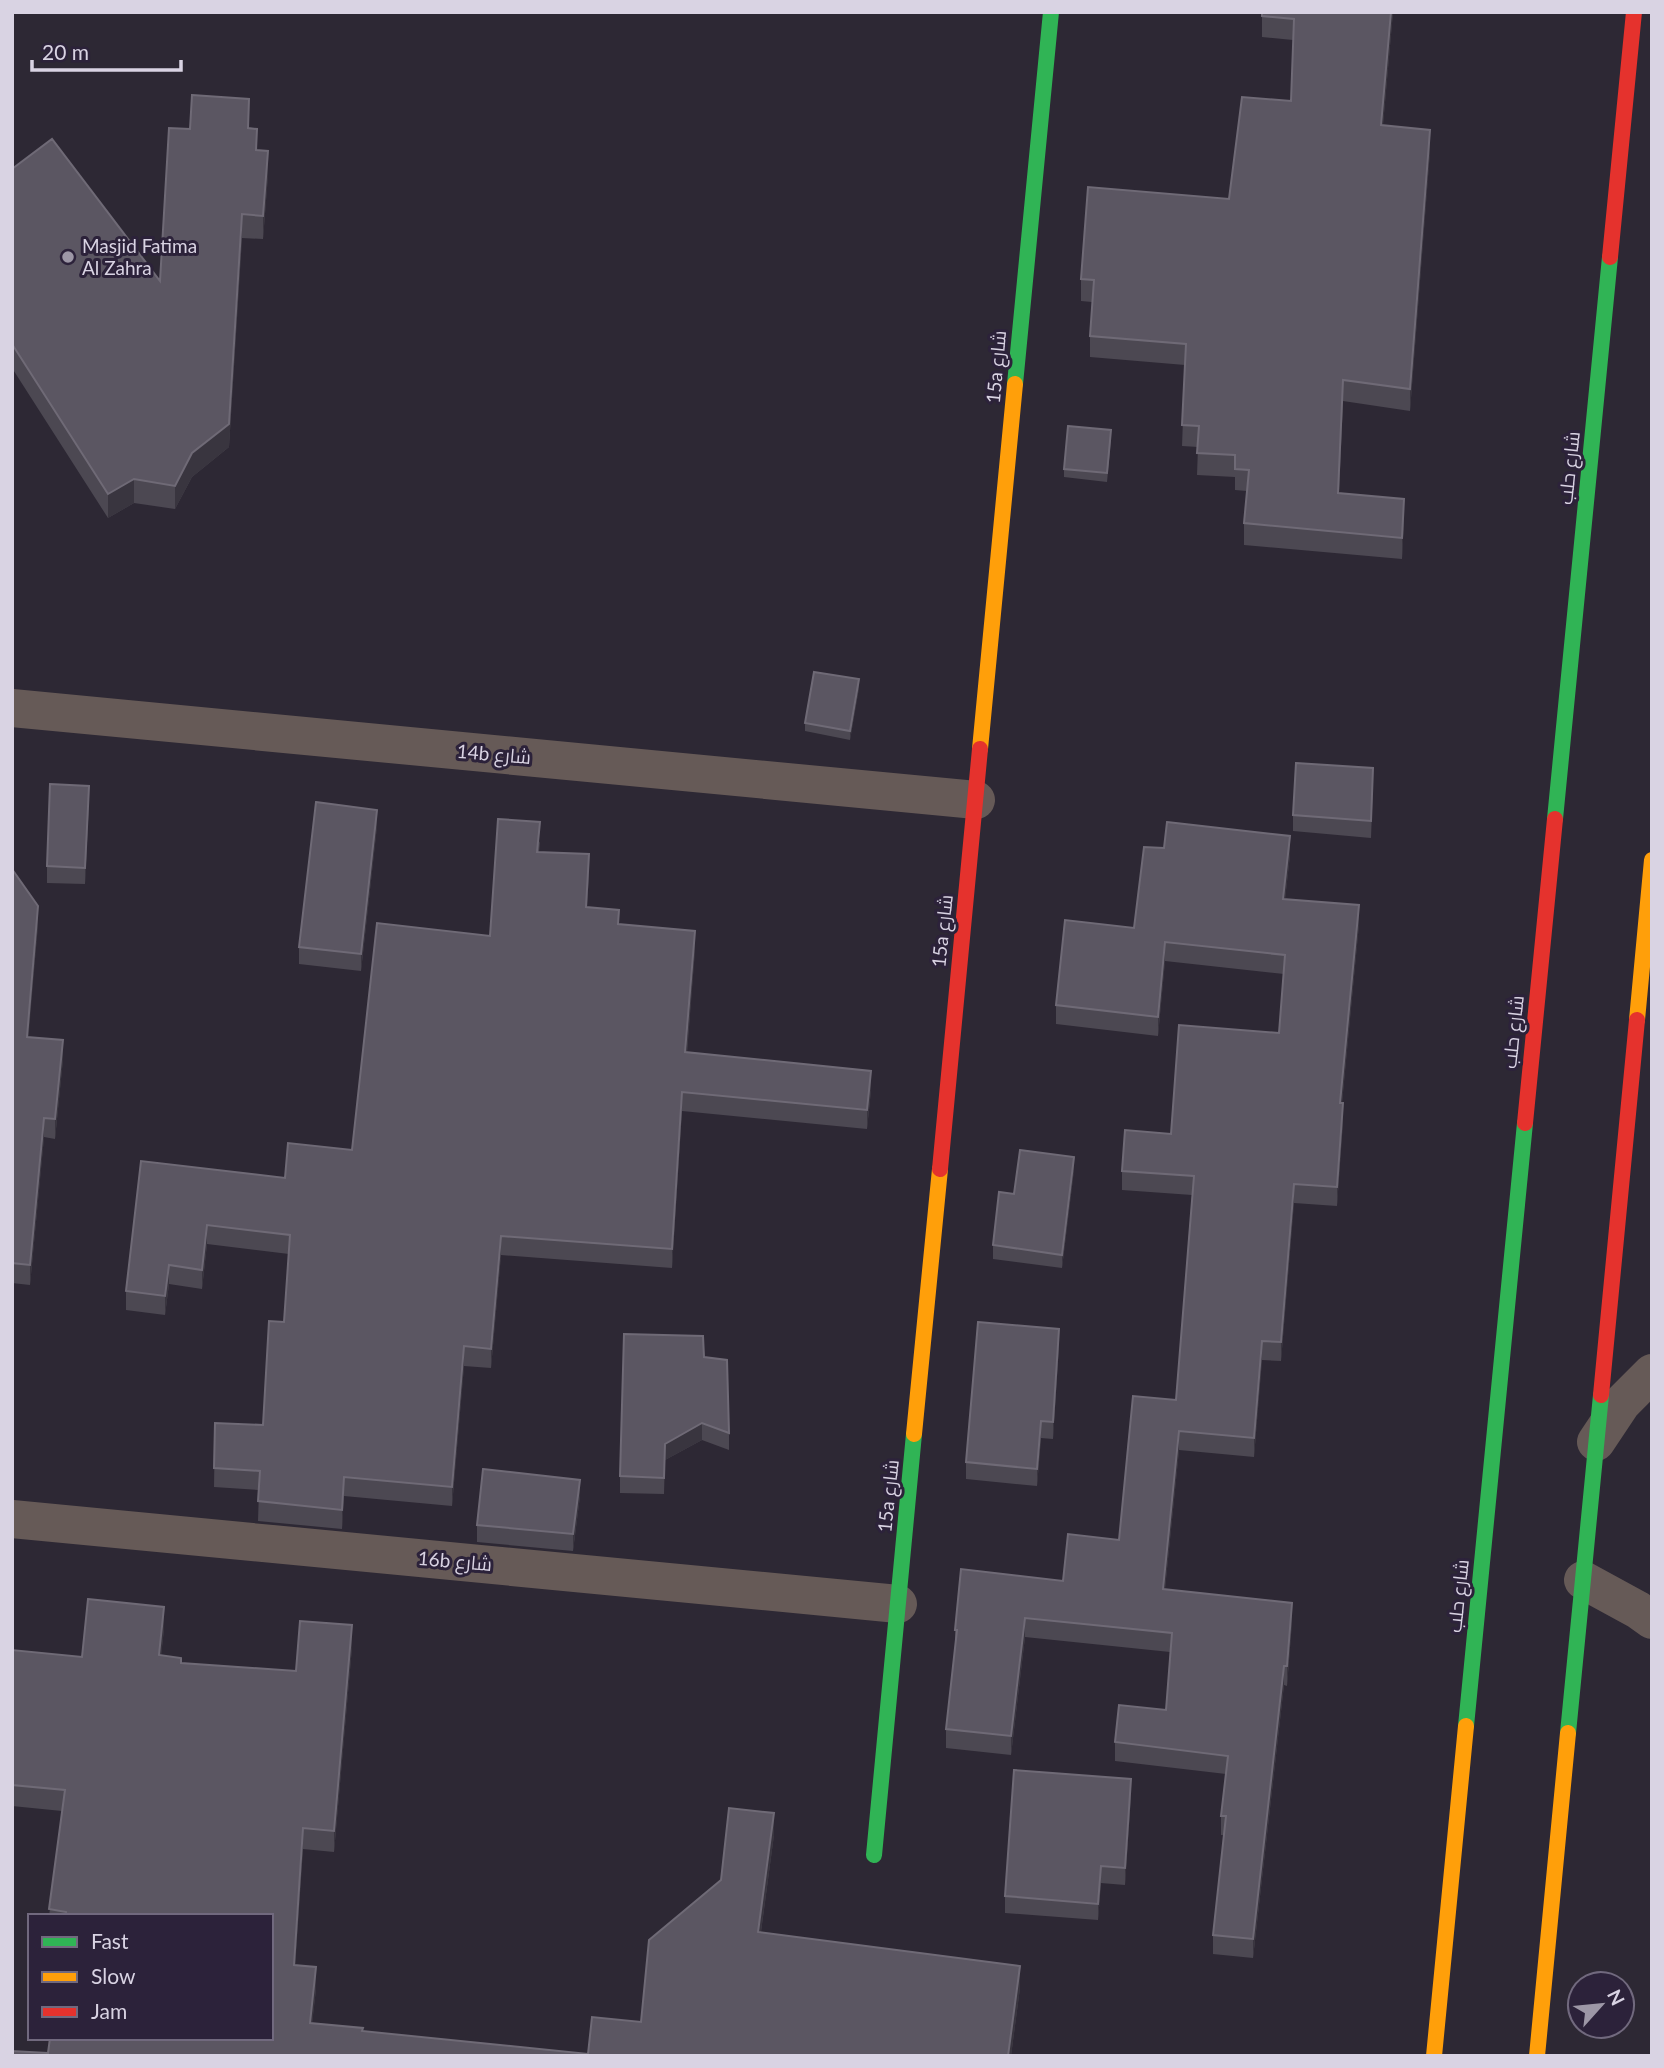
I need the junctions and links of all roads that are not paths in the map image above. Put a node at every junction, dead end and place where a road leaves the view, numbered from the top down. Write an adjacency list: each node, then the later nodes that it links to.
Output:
1 (1051, 12): 4 (street, 15a شارع)
2 (1634, 12): 15 (street, شارع حلب)
3 (12, 708): 4 (street, 14b شارع)
4 (976, 800): 12 (street, 15a شارع)
5 (1652, 860): 6 (street)
6 (1640, 978): 7 (street); 9 (street)
7 (1652, 1032)
8 (1652, 1373): 9 (street)
9 (1596, 1442): 11 (street)
10 (12, 1518): 12 (street, 16b شارع)
11 (1583, 1580): 13 (street); 16 (street)
12 (898, 1604): 14 (street, 15a شارع)
13 (1652, 1620)
14 (874, 1855)
15 (1434, 2056)
16 (1537, 2056)

